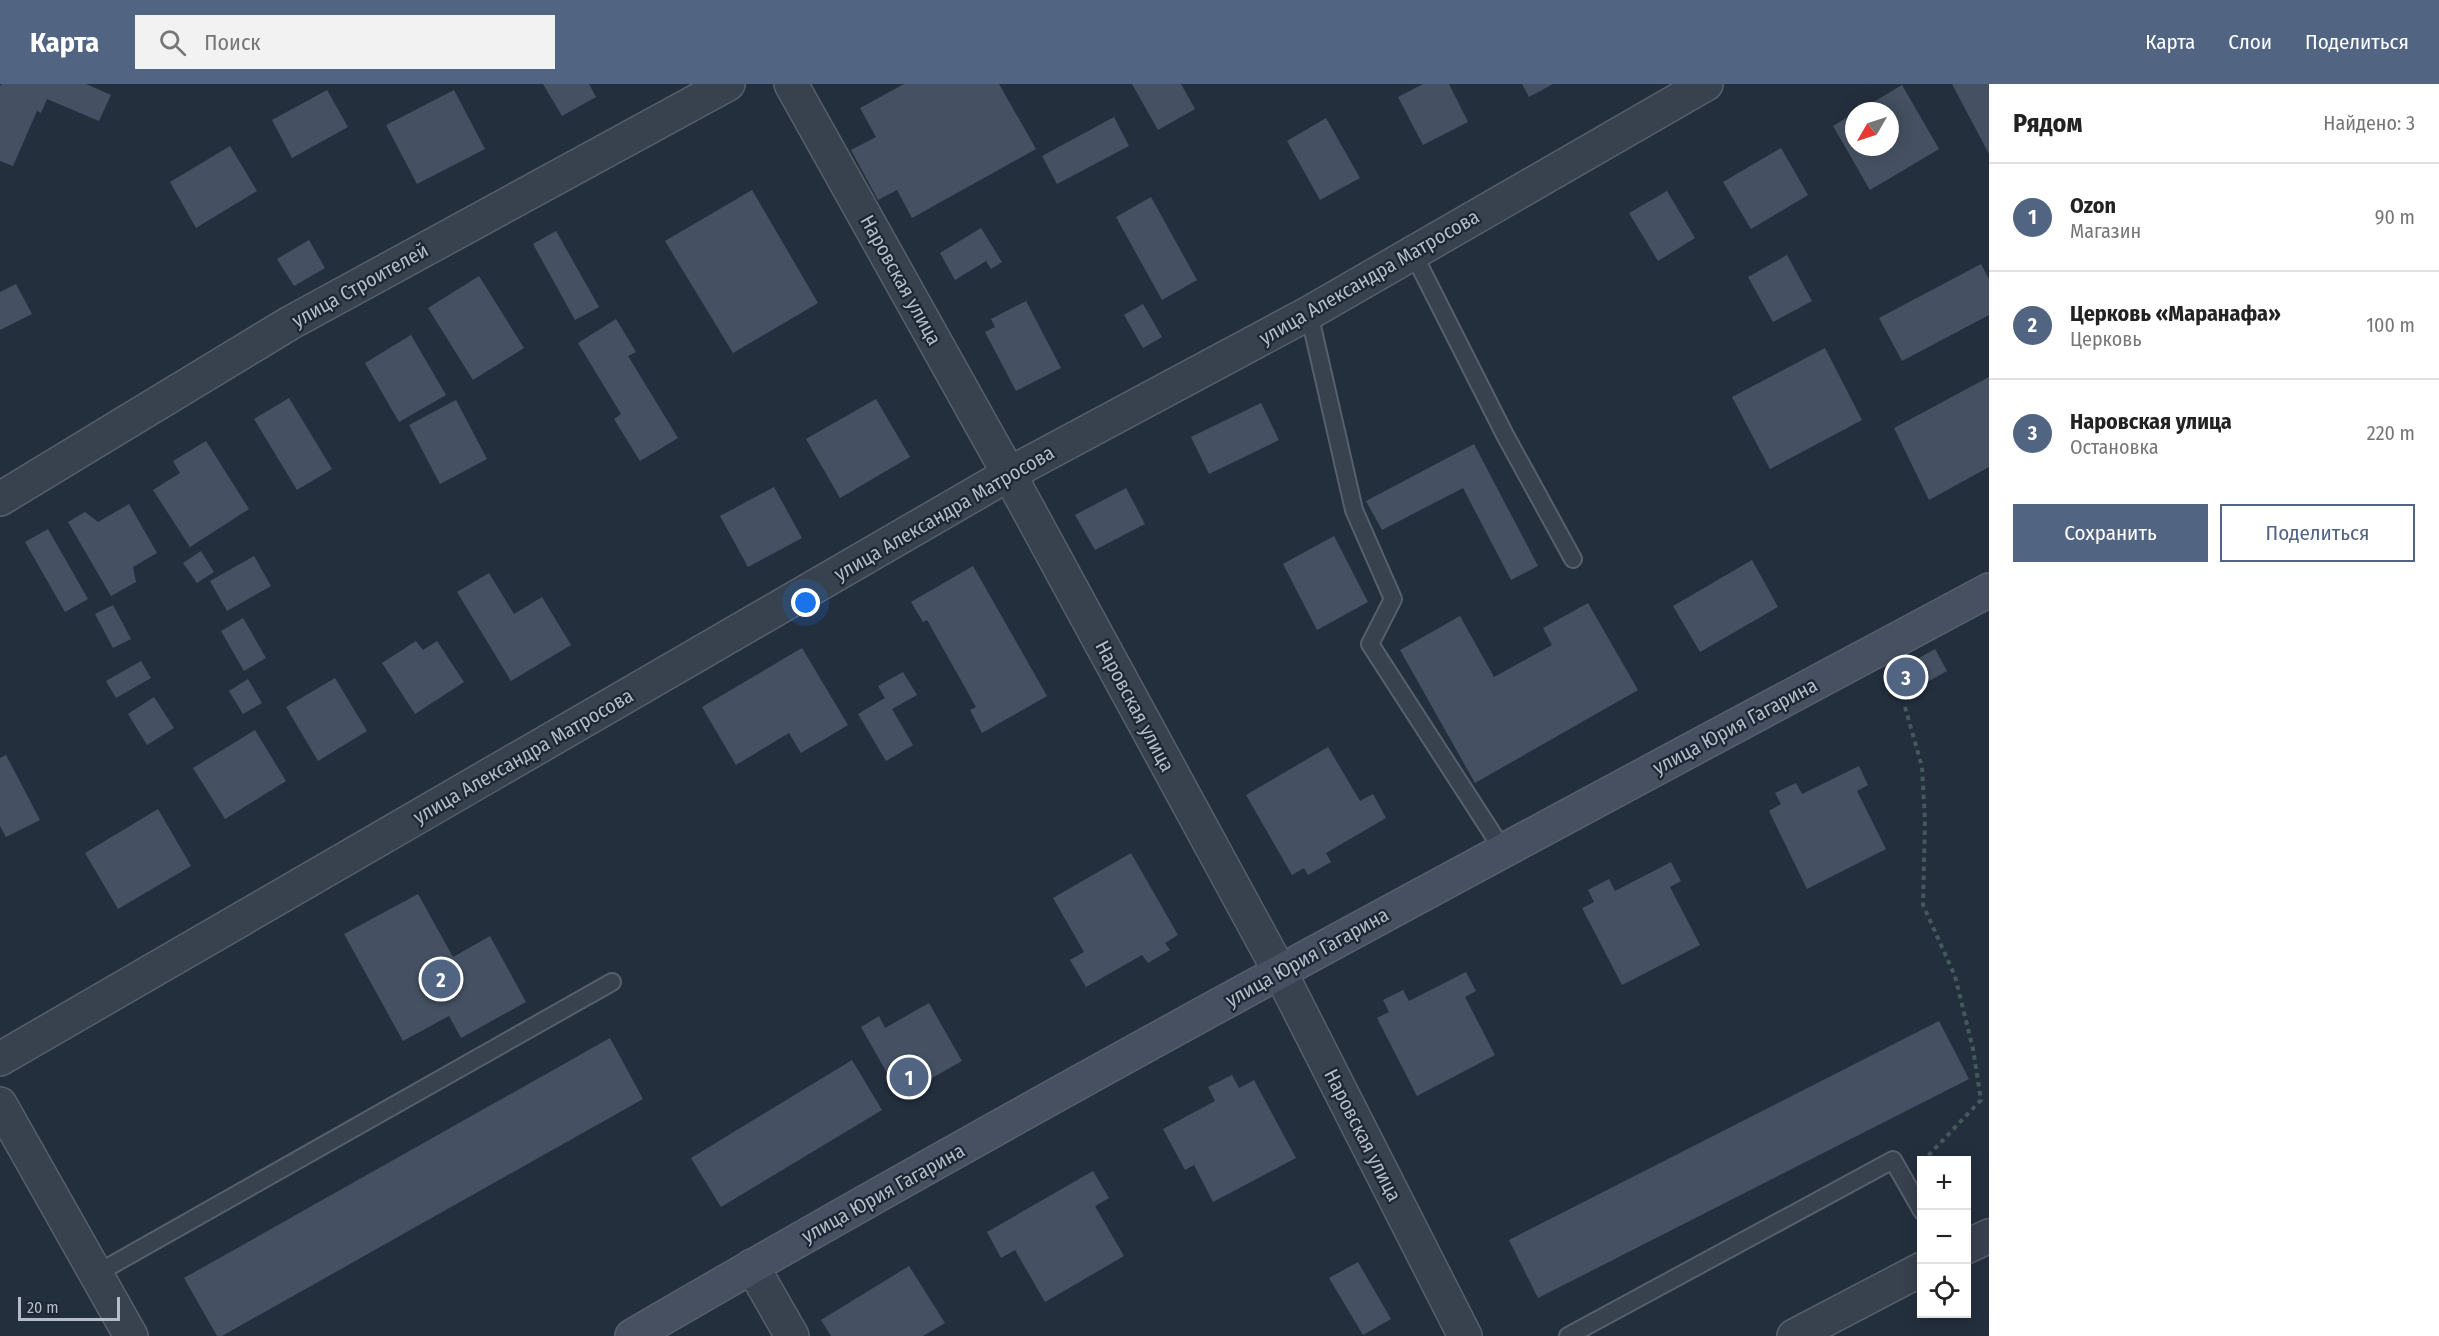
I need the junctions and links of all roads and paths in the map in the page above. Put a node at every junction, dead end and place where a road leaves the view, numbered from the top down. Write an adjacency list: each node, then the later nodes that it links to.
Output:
1 (728, 84): 7 (street, улица Строителей)
2 (791, 84): 6 (street, Наровская улица)
3 (1706, 84): 4 (street, улица Александра Матросова)
4 (1413, 253): 5 (street, улица Александра Матросова); 8 (lane)
5 (1309, 313): 6 (street, улица Александра Матросова); 11 (lane)
6 (1009, 474): 12 (street, Наровская улица); 14 (street, улица Александра Матросова)
7 (0, 498)
8 (1573, 559)
9 (1989, 590): 11 (street, улица Юрия Гагарина)
10 (1905, 706): 16 (path)
11 (1503, 850): 12 (street, улица Юрия Гагарина)
12 (1280, 972): 20 (street, улица Юрия Гагарина); 26 (street, Наровская улица)
13 (612, 982): 22 (lane)
14 (0, 1059)
15 (0, 1104): 22 (street)
16 (1929, 1156)
17 (1917, 1201): 27 (lane)
18 (1989, 1236): 19 (street)
19 (1971, 1245)
20 (752, 1266): 24 (street, улица Юрия Гагарина); 25 (street)
21 (1917, 1272): 28 (street)
22 (96, 1274): 23 (street)
23 (131, 1336)
24 (632, 1336)
25 (792, 1336)
26 (1466, 1336)
27 (1568, 1336)
28 (1794, 1336)

